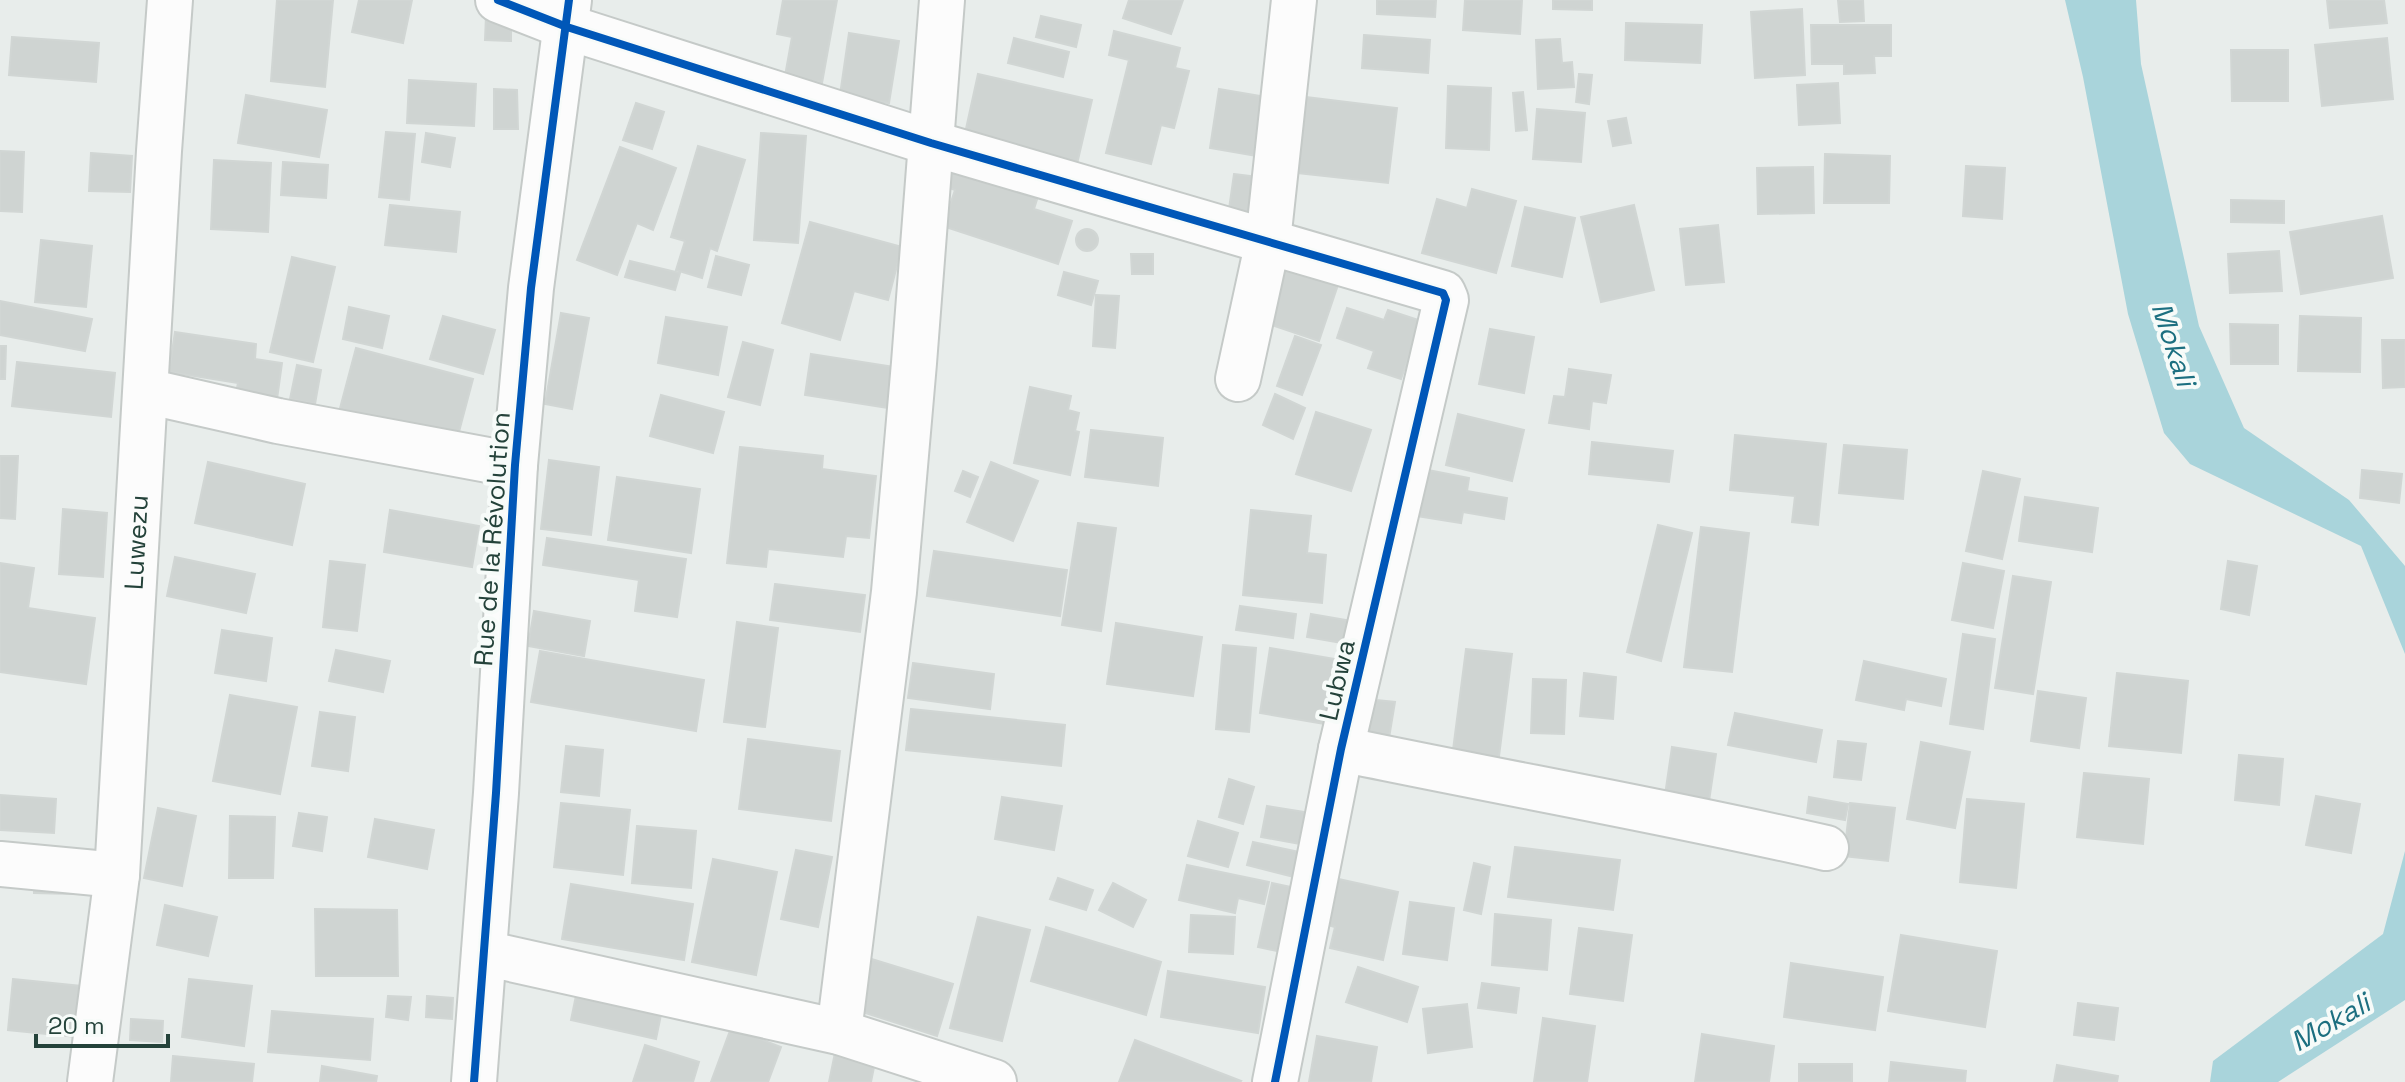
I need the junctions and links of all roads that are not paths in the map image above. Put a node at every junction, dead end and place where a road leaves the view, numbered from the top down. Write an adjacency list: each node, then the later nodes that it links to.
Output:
1 (170, 0): 9 (street, Luwezu)
2 (498, 0): 5 (street)
3 (942, 0): 6 (street)
4 (1294, 0): 7 (street)
5 (568, 13): 6 (street); 10 (street, Rue de la Révolution)
6 (931, 143): 7 (street); 16 (street)
7 (1268, 241): 8 (street); 11 (street, Lubwa)
8 (1238, 379)
9 (146, 391): 10 (street); 14 (street, Luwezu)
10 (515, 465): 15 (street, Rue de la Révolution)
11 (1341, 749): 12 (street); 21 (street, Lubwa)
12 (1826, 848)
13 (0, 864): 14 (street)
14 (117, 875): 18 (street, Luwezu)
15 (484, 953): 16 (street); 19 (street, Rue de la Révolution)
16 (839, 1032): 17 (street)
17 (907, 1069): 20 (street)
18 (90, 1082)
19 (474, 1082)
20 (994, 1082)
21 (1275, 1082)

